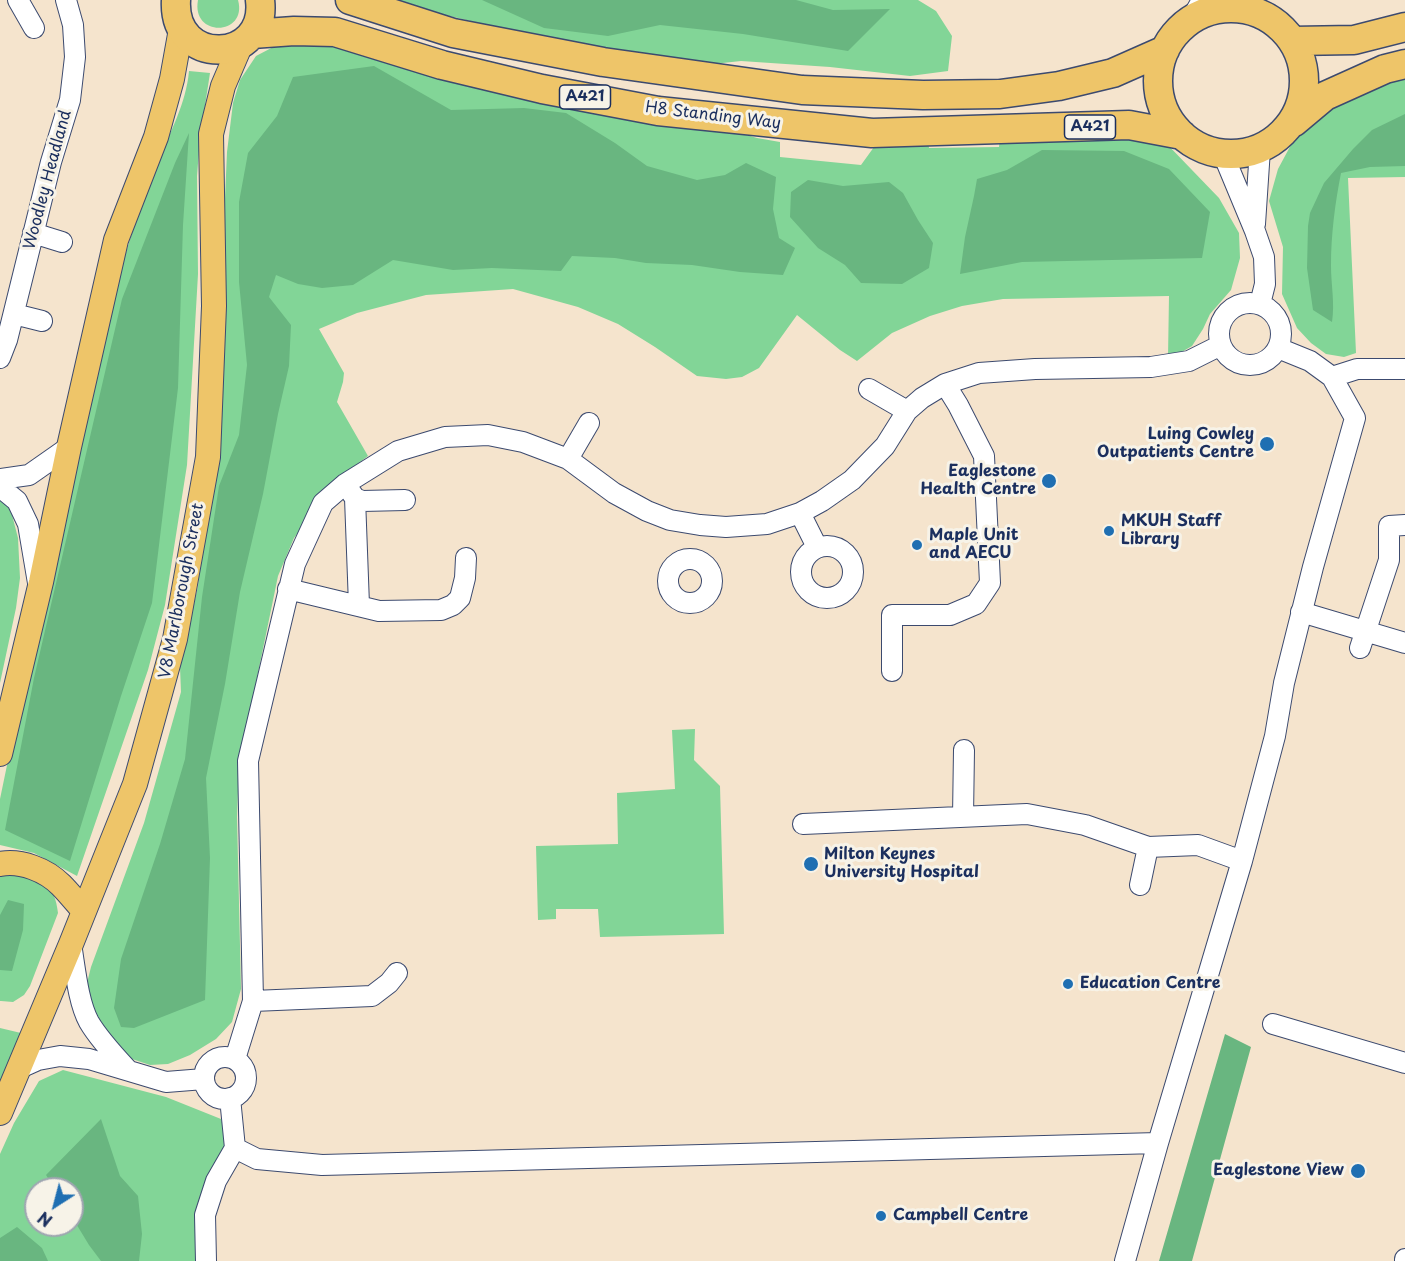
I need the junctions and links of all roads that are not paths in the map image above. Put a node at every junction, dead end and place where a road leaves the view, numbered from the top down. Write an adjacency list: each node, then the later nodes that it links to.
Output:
1 (18, 0): 9 (street)
2 (66, 0): 20 (street, Woodley Headland)
3 (175, 0): 10 (highway)
4 (260, 0): 11 (highway)
5 (350, 0): 13 (highway, A421)
6 (1250, 6): 7 (highway); 12 (highway)
7 (1196, 10): 13 (highway)
8 (1405, 27): 12 (highway)
9 (34, 28)
10 (181, 29): 11 (highway, A421); 34 (main road)
11 (246, 39): 16 (highway, H8 Standing Way / A421); 63 (main road, V8 Marlborough Street)
12 (1293, 41): 15 (highway)
13 (1165, 50): 16 (highway)
14 (1405, 64): 15 (highway)
15 (1289, 126): 17 (highway)
16 (1182, 135): 18 (highway)
17 (1260, 149): 18 (highway); 19 (street)
18 (1223, 154): 19 (street)
19 (1255, 231): 22 (street)
20 (33, 233): 21 (street); 23 (street, Woodley Headland)
21 (62, 242)
22 (1260, 304): 25 (street); 26 (street)
23 (14, 314): 24 (street); 27 (street, Woodley Headland)
24 (42, 321)
25 (1221, 345): 26 (street); 30 (street)
26 (1278, 348): 29 (street)
27 (0, 358)
28 (1405, 369): 29 (street)
29 (1332, 377): 50 (street)
30 (945, 384): 32 (street); 54 (street)
31 (869, 389): 32 (street)
32 (907, 411): 40 (street)
33 (589, 423): 35 (street)
34 (69, 447): 36 (street); 47 (main road)
35 (568, 459): 38 (street); 41 (street)
36 (0, 479)
37 (0, 487): 47 (street)
38 (350, 491): 39 (street); 48 (street); 49 (street)
39 (405, 500)
40 (800, 513): 41 (street); 43 (street)
41 (700, 525): 46 (street)
42 (1405, 525): 44 (street)
43 (817, 547)
44 (1397, 557): 53 (street)
45 (466, 558): 49 (street)
46 (691, 559)
47 (39, 588): 56 (main road)
48 (288, 589): 49 (street); 66 (street)
49 (352, 604)
50 (1300, 617): 53 (street); 60 (street)
51 (1405, 635): 53 (street)
52 (1405, 643): 53 (street)
53 (1362, 648)
54 (892, 671)
55 (964, 750): 57 (street)
56 (0, 754)
57 (963, 817): 58 (street); 59 (street)
58 (803, 824)
59 (1148, 847): 60 (street); 62 (street)
60 (1242, 861): 75 (street)
61 (0, 864): 63 (main road)
62 (1140, 885)
63 (84, 911): 64 (main road, V8 Marlborough Street)
64 (71, 944): 70 (main road, V8 Marlborough Street); 71 (street)
65 (397, 973): 66 (street)
66 (253, 1002): 68 (street)
67 (1273, 1024): 69 (street)
68 (235, 1059): 72 (street); 73 (street)
69 (1405, 1063)
70 (18, 1069): 71 (street); 74 (main road, V8 Marlborough Street)
71 (129, 1071): 72 (street)
72 (204, 1079): 73 (street)
73 (231, 1098): 76 (street)
74 (0, 1113)
75 (1158, 1143): 76 (street); 78 (street)
76 (235, 1148): 77 (street)
77 (206, 1261)
78 (1125, 1261)

